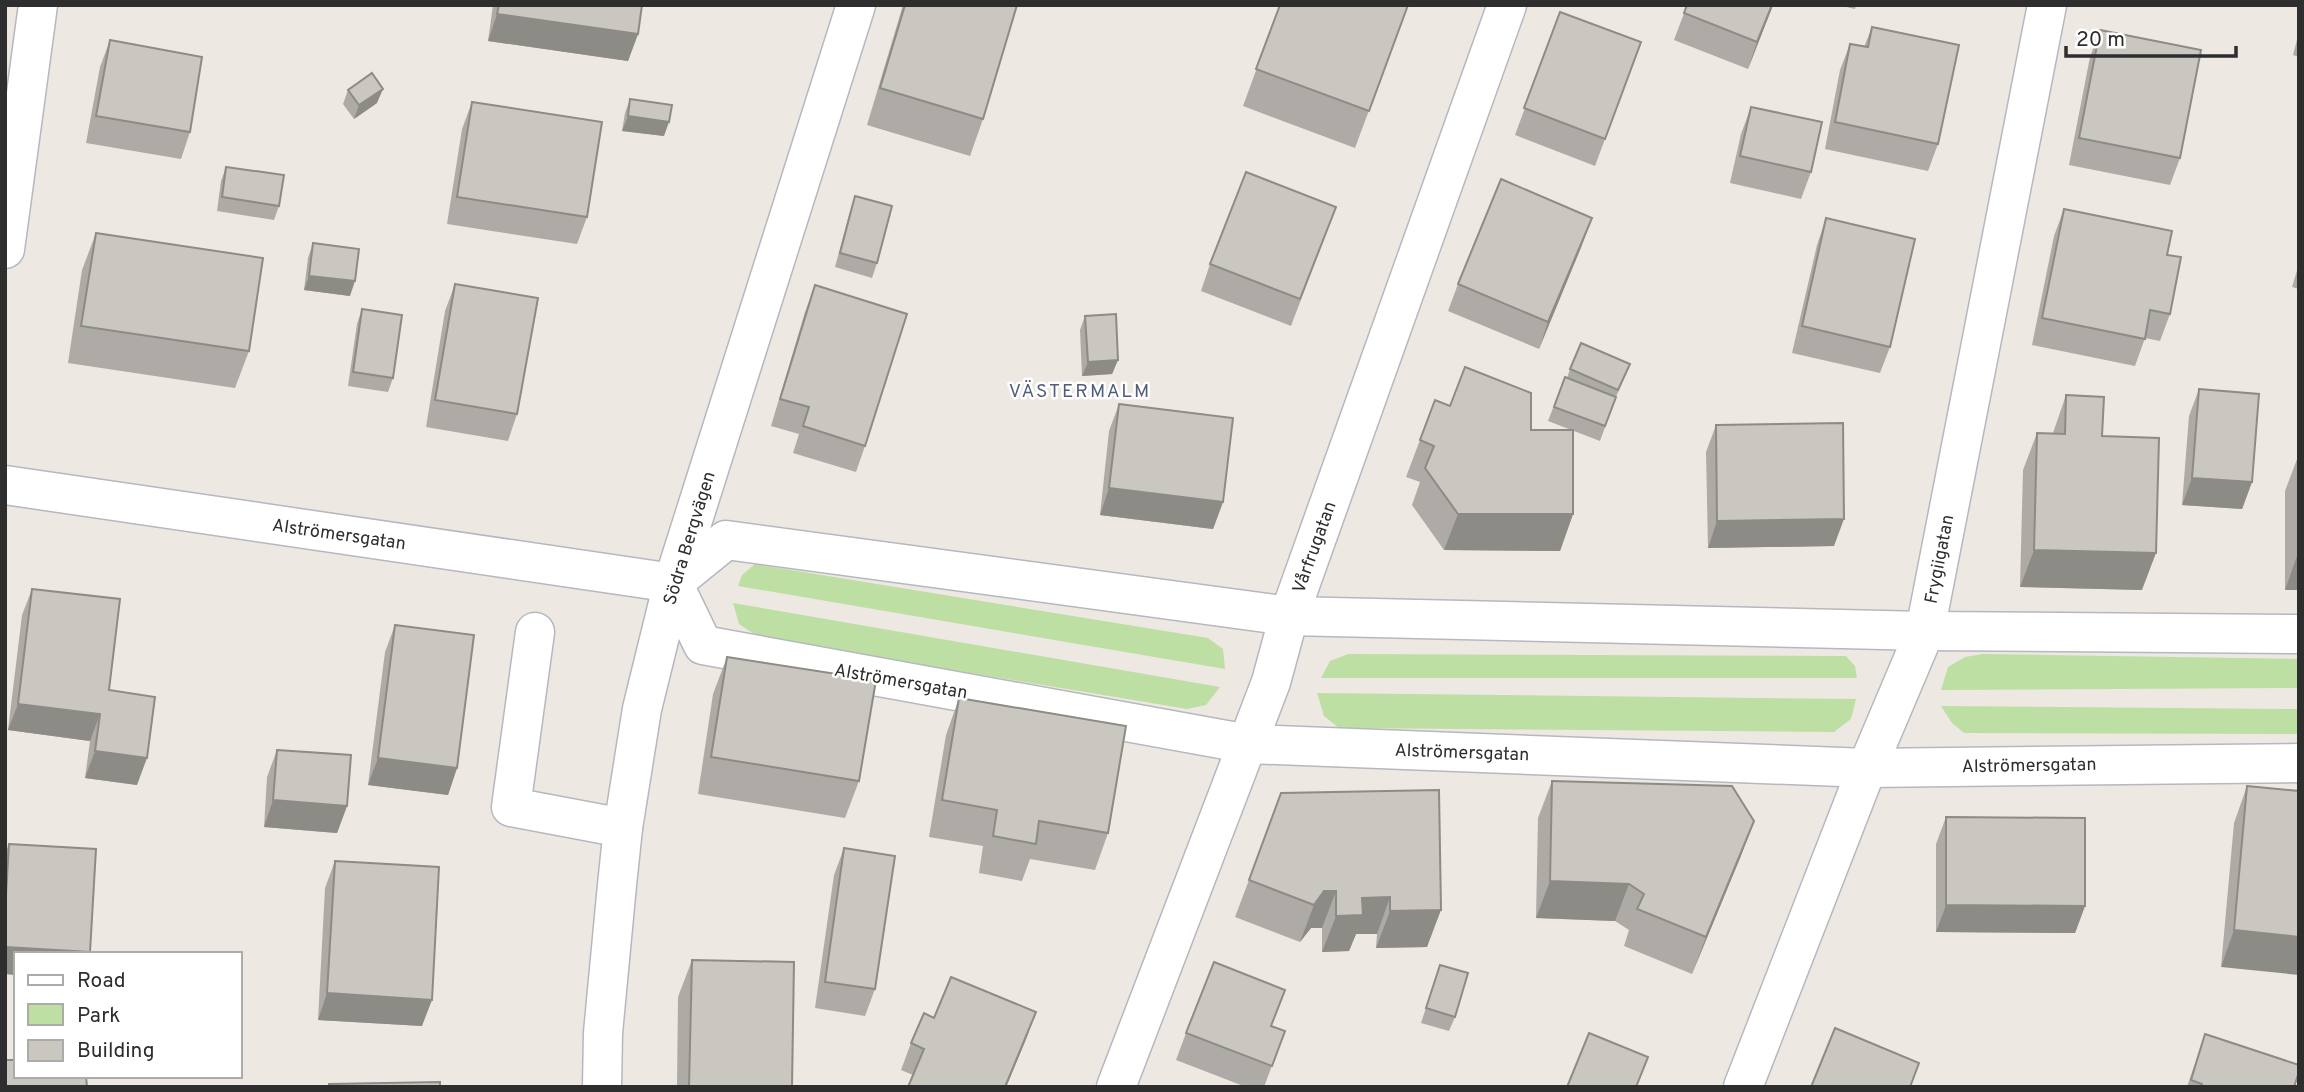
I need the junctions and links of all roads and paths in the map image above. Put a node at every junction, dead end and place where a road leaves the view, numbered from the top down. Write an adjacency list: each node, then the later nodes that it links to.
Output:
1 (38, 5): 5 (street)
2 (856, 5): 7 (street, Södra Bergvägen)
3 (1507, 5): 8 (street, Vårfrugatan)
4 (2047, 5): 9 (street, Frygiigatan)
5 (5, 249)
6 (5, 485): 7 (street, Alströmersgatan)
7 (673, 583): 8 (street); 12 (street, Alströmersgatan); 15 (street, Södra Bergvägen)
8 (1289, 616): 9 (street); 12 (street, Vårfrugatan)
9 (1924, 631): 11 (street); 14 (street, Frygiigatan)
10 (535, 632): 15 (street)
11 (2299, 634)
12 (1248, 744): 14 (street, Alströmersgatan); 17 (street, Vårfrugatan)
13 (2299, 763): 14 (street, Alströmersgatan)
14 (1867, 768): 18 (street, Frygiigatan)
15 (623, 828): 16 (street, Södra Bergvägen)
16 (602, 1087)
17 (1116, 1087)
18 (1744, 1087)

